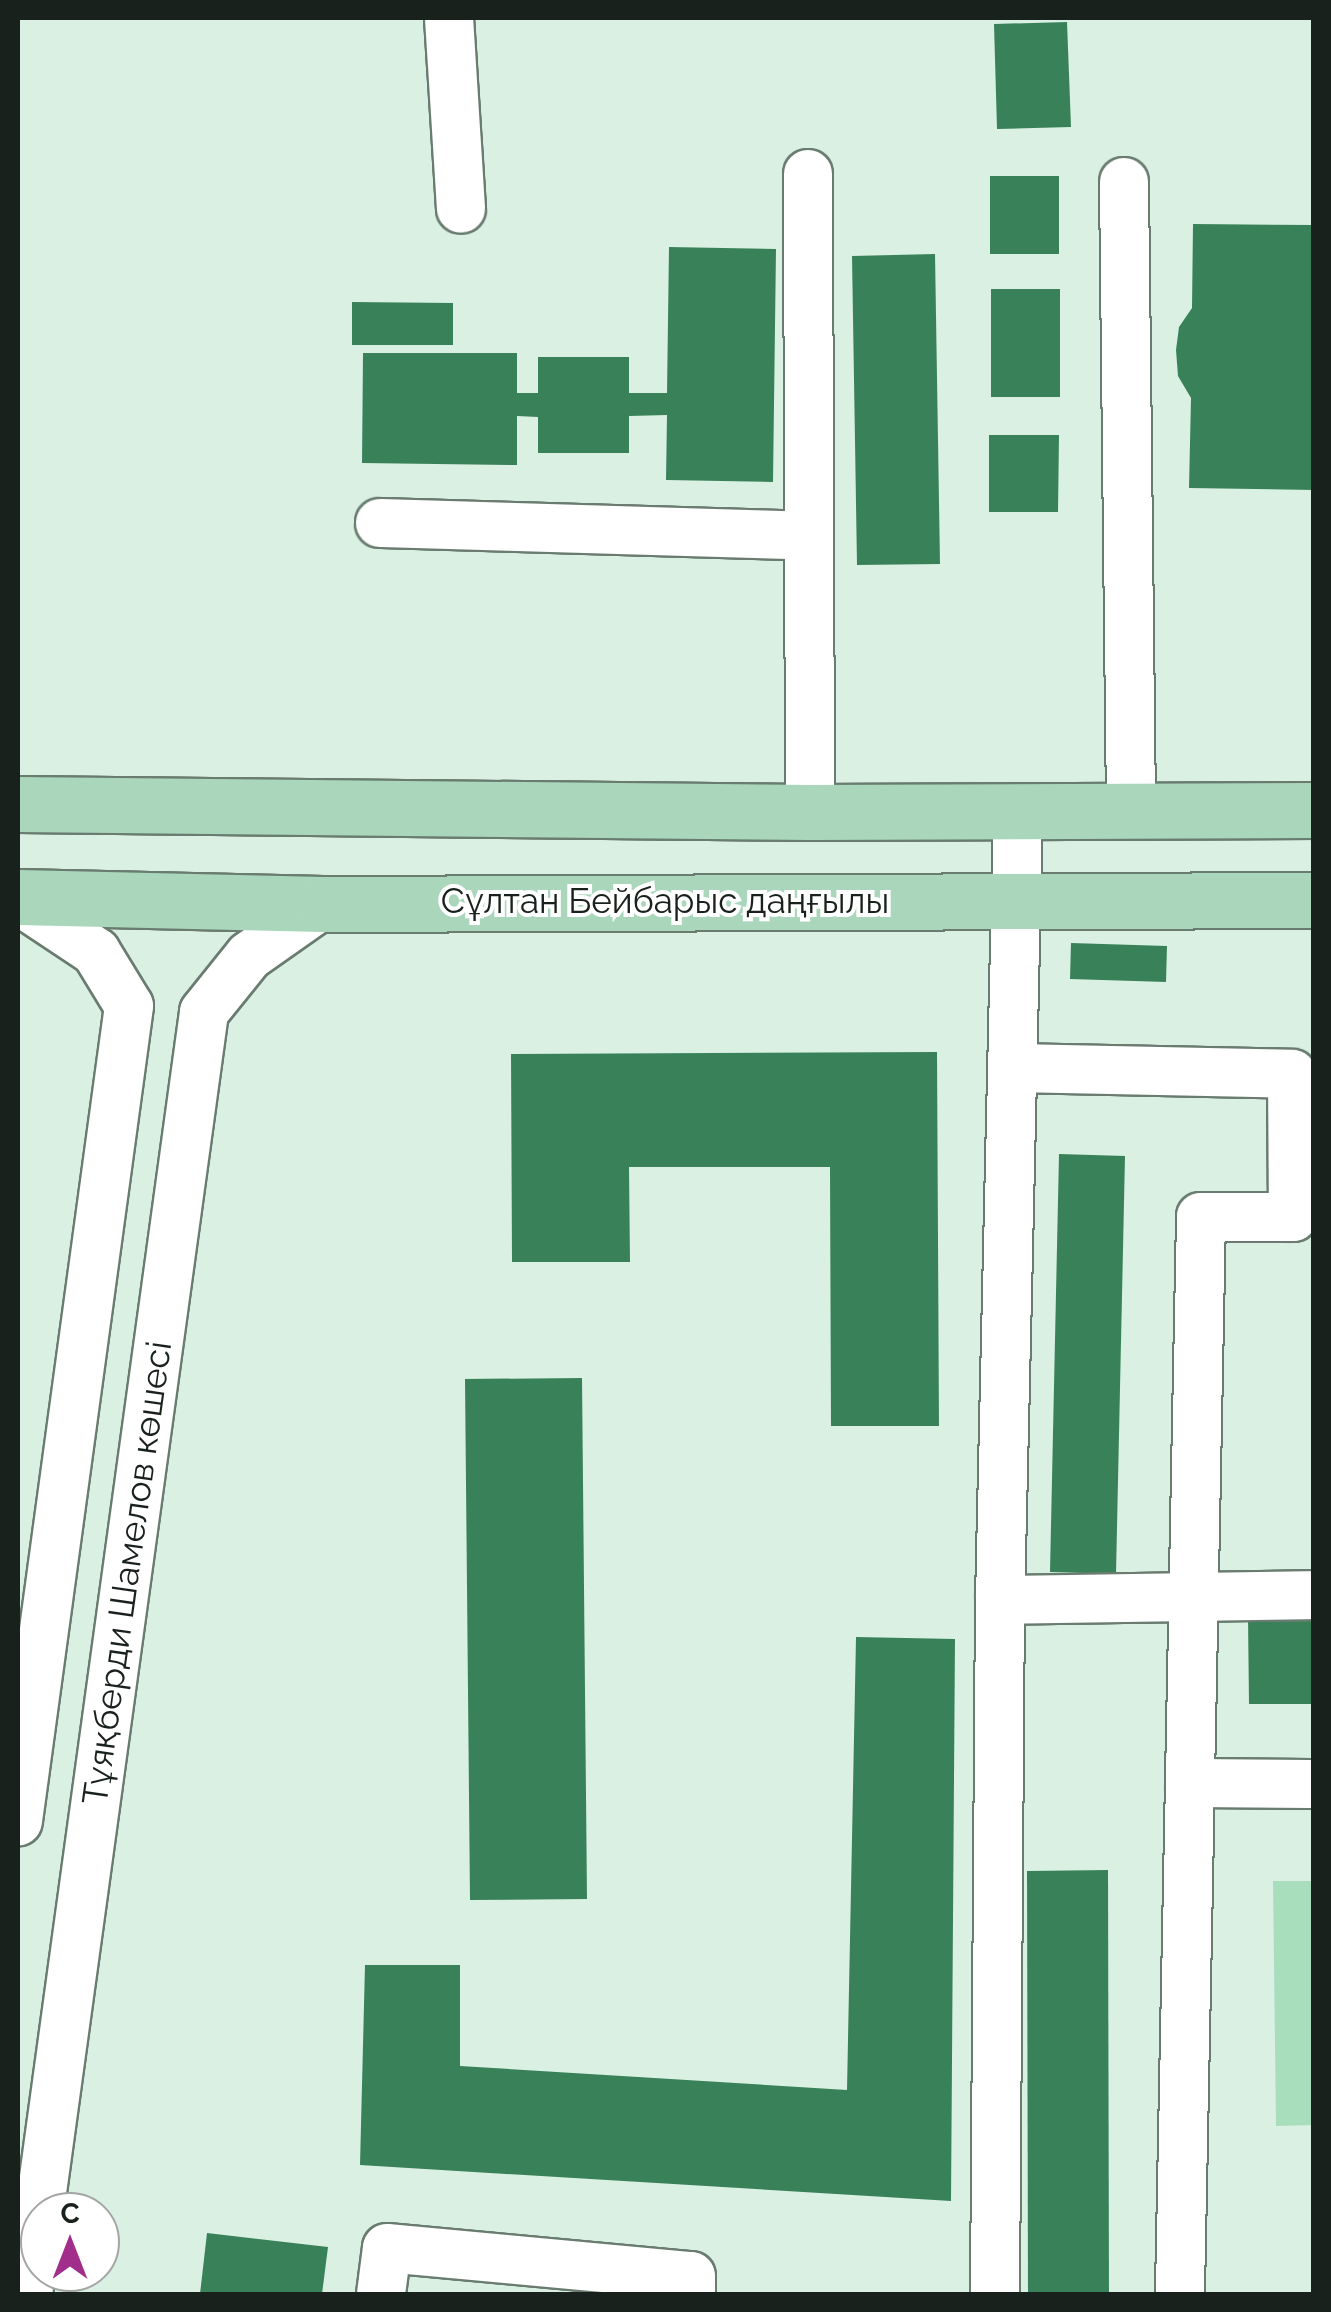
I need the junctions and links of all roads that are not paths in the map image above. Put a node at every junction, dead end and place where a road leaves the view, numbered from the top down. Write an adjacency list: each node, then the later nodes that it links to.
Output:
1 (449, 18): 4 (street)
2 (808, 174): 6 (street)
3 (1124, 182): 8 (street)
4 (461, 208)
5 (380, 524): 6 (street)
6 (807, 536): 10 (street)
7 (18, 804): 10 (main road)
8 (1131, 810): 9 (main road); 11 (main road)
9 (1314, 810)
10 (810, 812): 11 (main road)
11 (1018, 813): 13 (street)
12 (18, 899): 15 (main road, Сұлтан Бейбарыс даңғылы); 23 (street)
13 (1018, 899): 14 (main road, Сұлтан Бейбарыс даңғылы); 15 (main road, Сұлтан Бейбарыс даңғылы); 16 (street)
14 (1314, 900)
15 (324, 904): 24 (street, Тұяқберди Шамелов көшесі)
16 (1014, 1068): 17 (street); 20 (street)
17 (1303, 1216): 19 (street)
18 (1314, 1595): 19 (street)
19 (1193, 1597): 20 (street); 21 (street)
20 (1000, 1600): 27 (street)
21 (1190, 1784): 22 (street); 28 (street)
22 (1314, 1784)
23 (18, 1820)
24 (28, 2294)
25 (381, 2294): 26 (street)
26 (692, 2294)
27 (995, 2294)
28 (1180, 2294)

